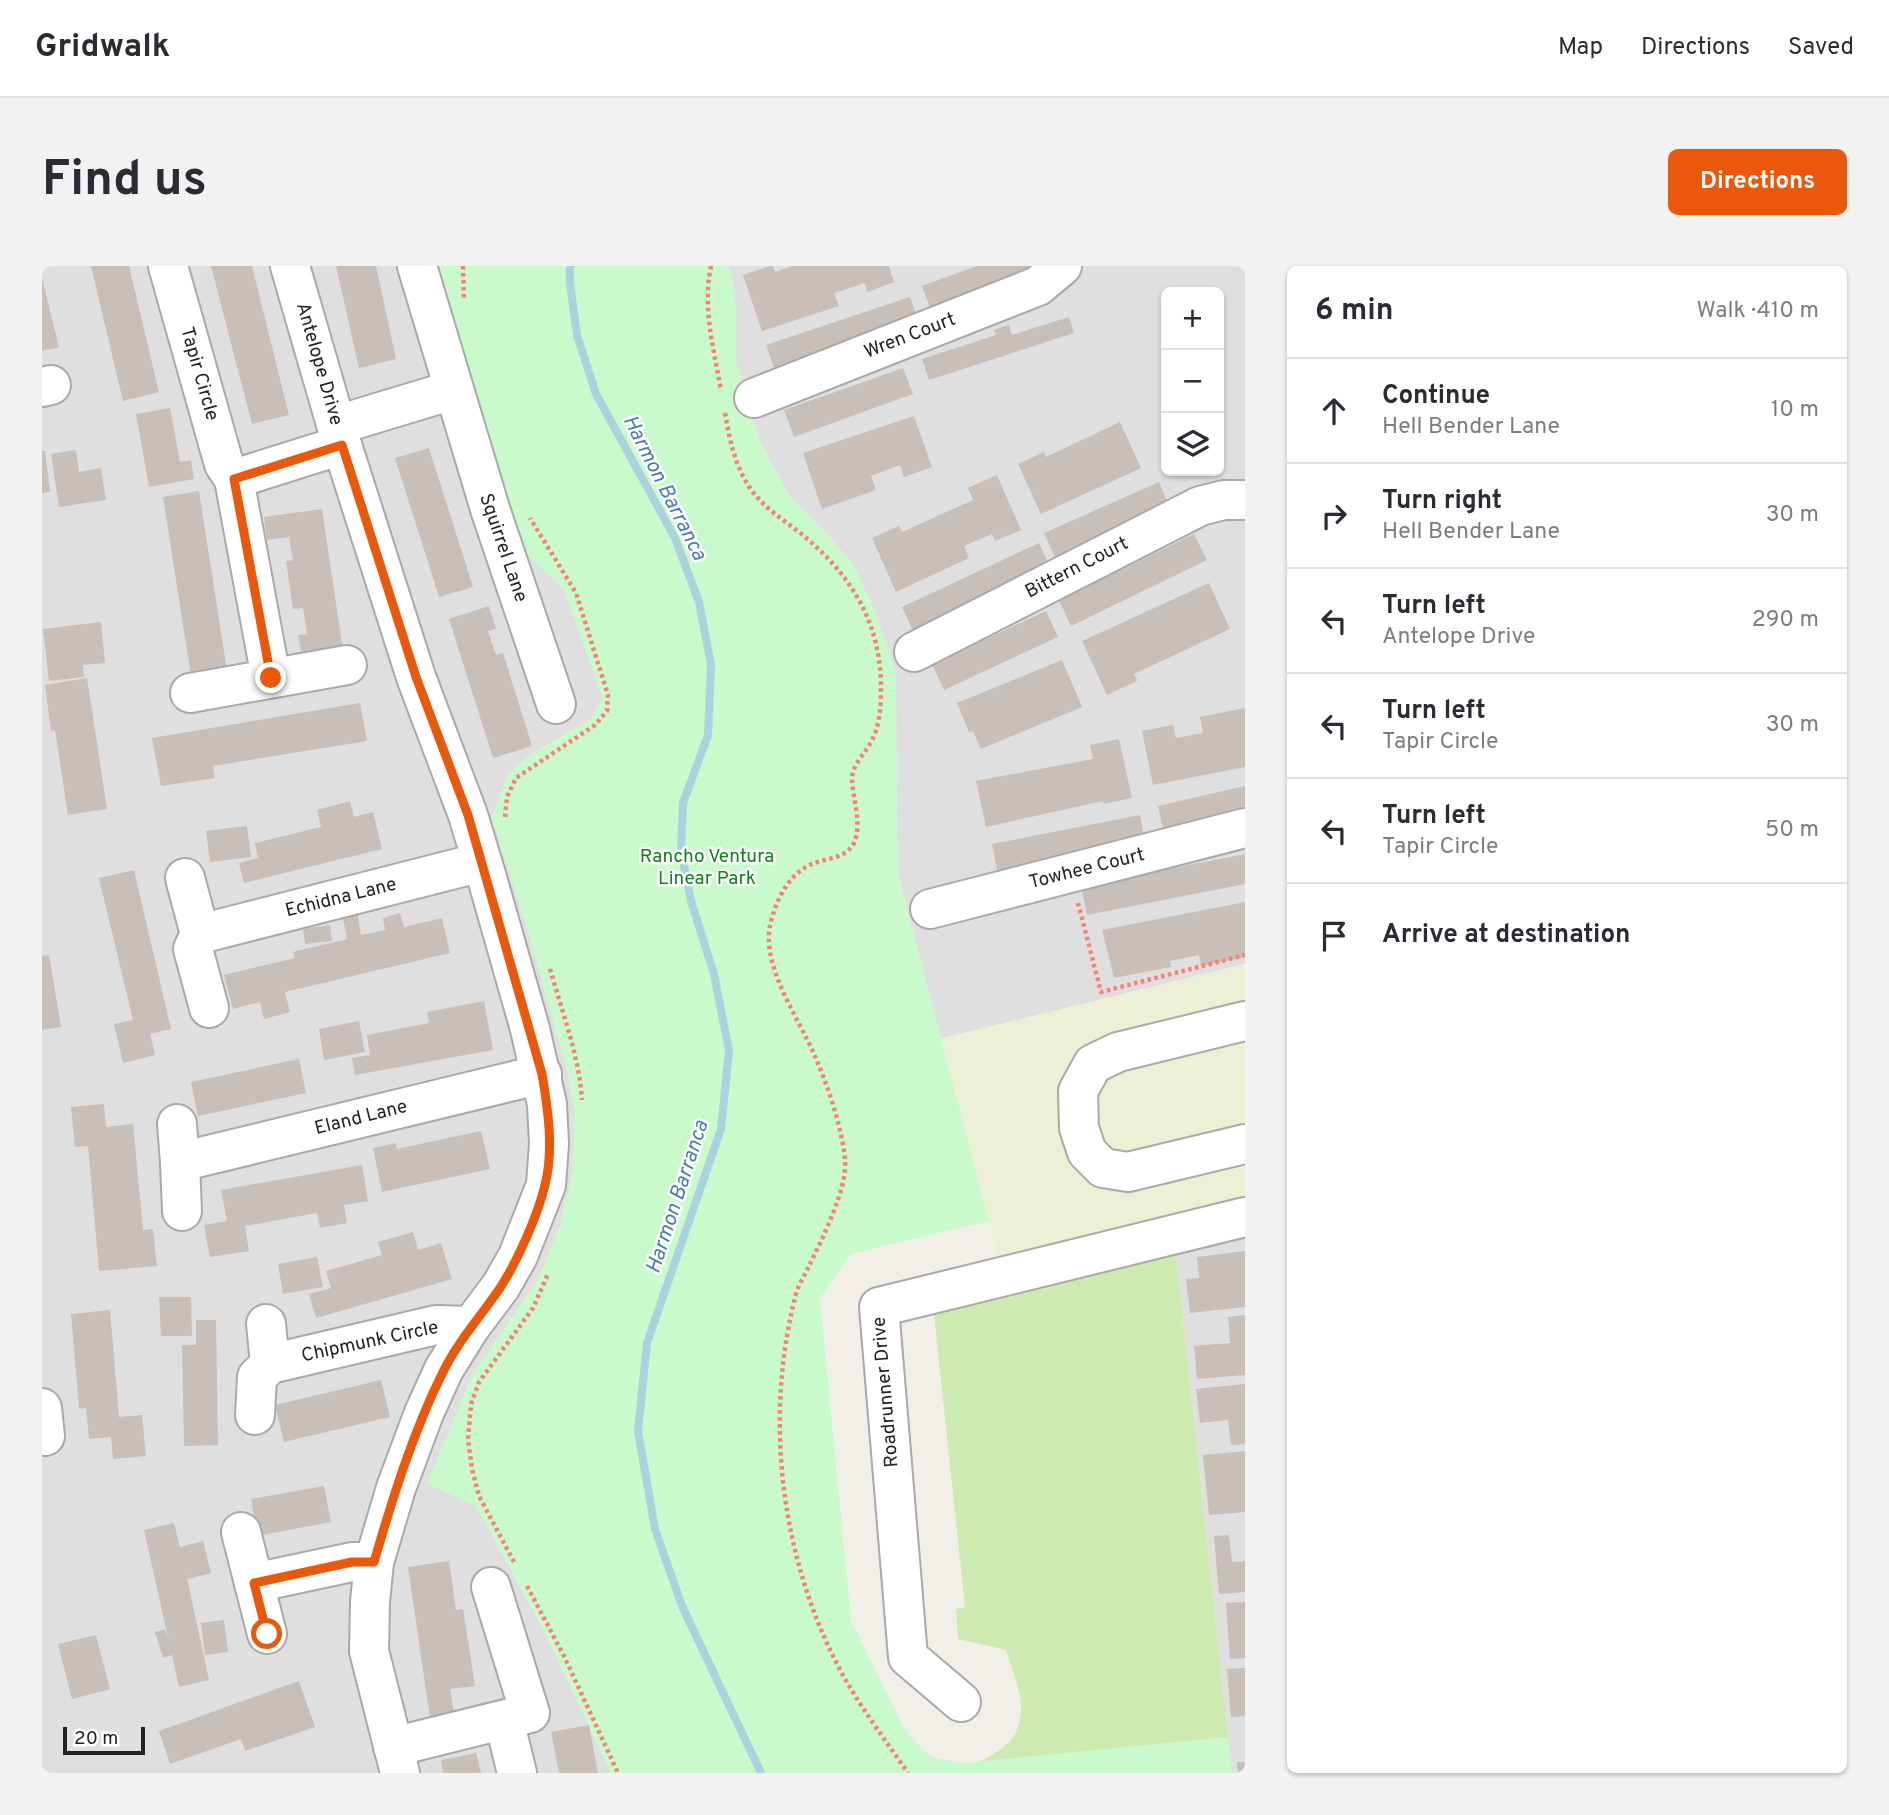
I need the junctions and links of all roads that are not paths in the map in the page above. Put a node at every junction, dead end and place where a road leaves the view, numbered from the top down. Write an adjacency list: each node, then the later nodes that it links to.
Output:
1 (168, 266): 8 (street, Tapir Circle)
2 (290, 266): 7 (street, Antelope Drive)
3 (417, 266): 5 (street, Squirrel Lane)
4 (1062, 266): 6 (street, Wren Court)
5 (453, 390): 7 (street); 14 (street, Squirrel Lane)
6 (734, 403)
7 (340, 435): 8 (street); 16 (street, Antelope Drive)
8 (234, 479): 12 (street, Tapir Circle)
9 (1245, 500): 10 (street, Bittern Court)
10 (914, 652)
11 (347, 665): 12 (street)
12 (271, 678): 13 (street)
13 (190, 693)
14 (556, 704)
15 (1245, 828): 18 (street, Towhee Court)
16 (482, 862): 19 (street, Echidna Lane); 22 (street, Antelope Drive)
17 (185, 878): 19 (street)
18 (930, 909)
19 (200, 934): 20 (street)
20 (209, 1008)
21 (1245, 1021): 24 (street)
22 (542, 1074): 25 (street, Eland Lane); 29 (street, Antelope Drive)
23 (177, 1124): 25 (street)
24 (1245, 1144)
25 (180, 1163): 26 (street)
26 (182, 1211)
27 (1245, 1217): 37 (street, Roadrunner Drive)
28 (266, 1324): 30 (street)
29 (471, 1326): 30 (street, Chipmunk Circle); 33 (street, Antelope Drive)
30 (270, 1364): 31 (street)
31 (255, 1415)
32 (241, 1532): 34 (street)
33 (374, 1562): 34 (street); 39 (street, Antelope Drive)
34 (254, 1583): 36 (street)
35 (491, 1587): 38 (street)
36 (267, 1634)
37 (961, 1702)
38 (504, 1720): 39 (street); 40 (street)
39 (396, 1760)
40 (517, 1773)

